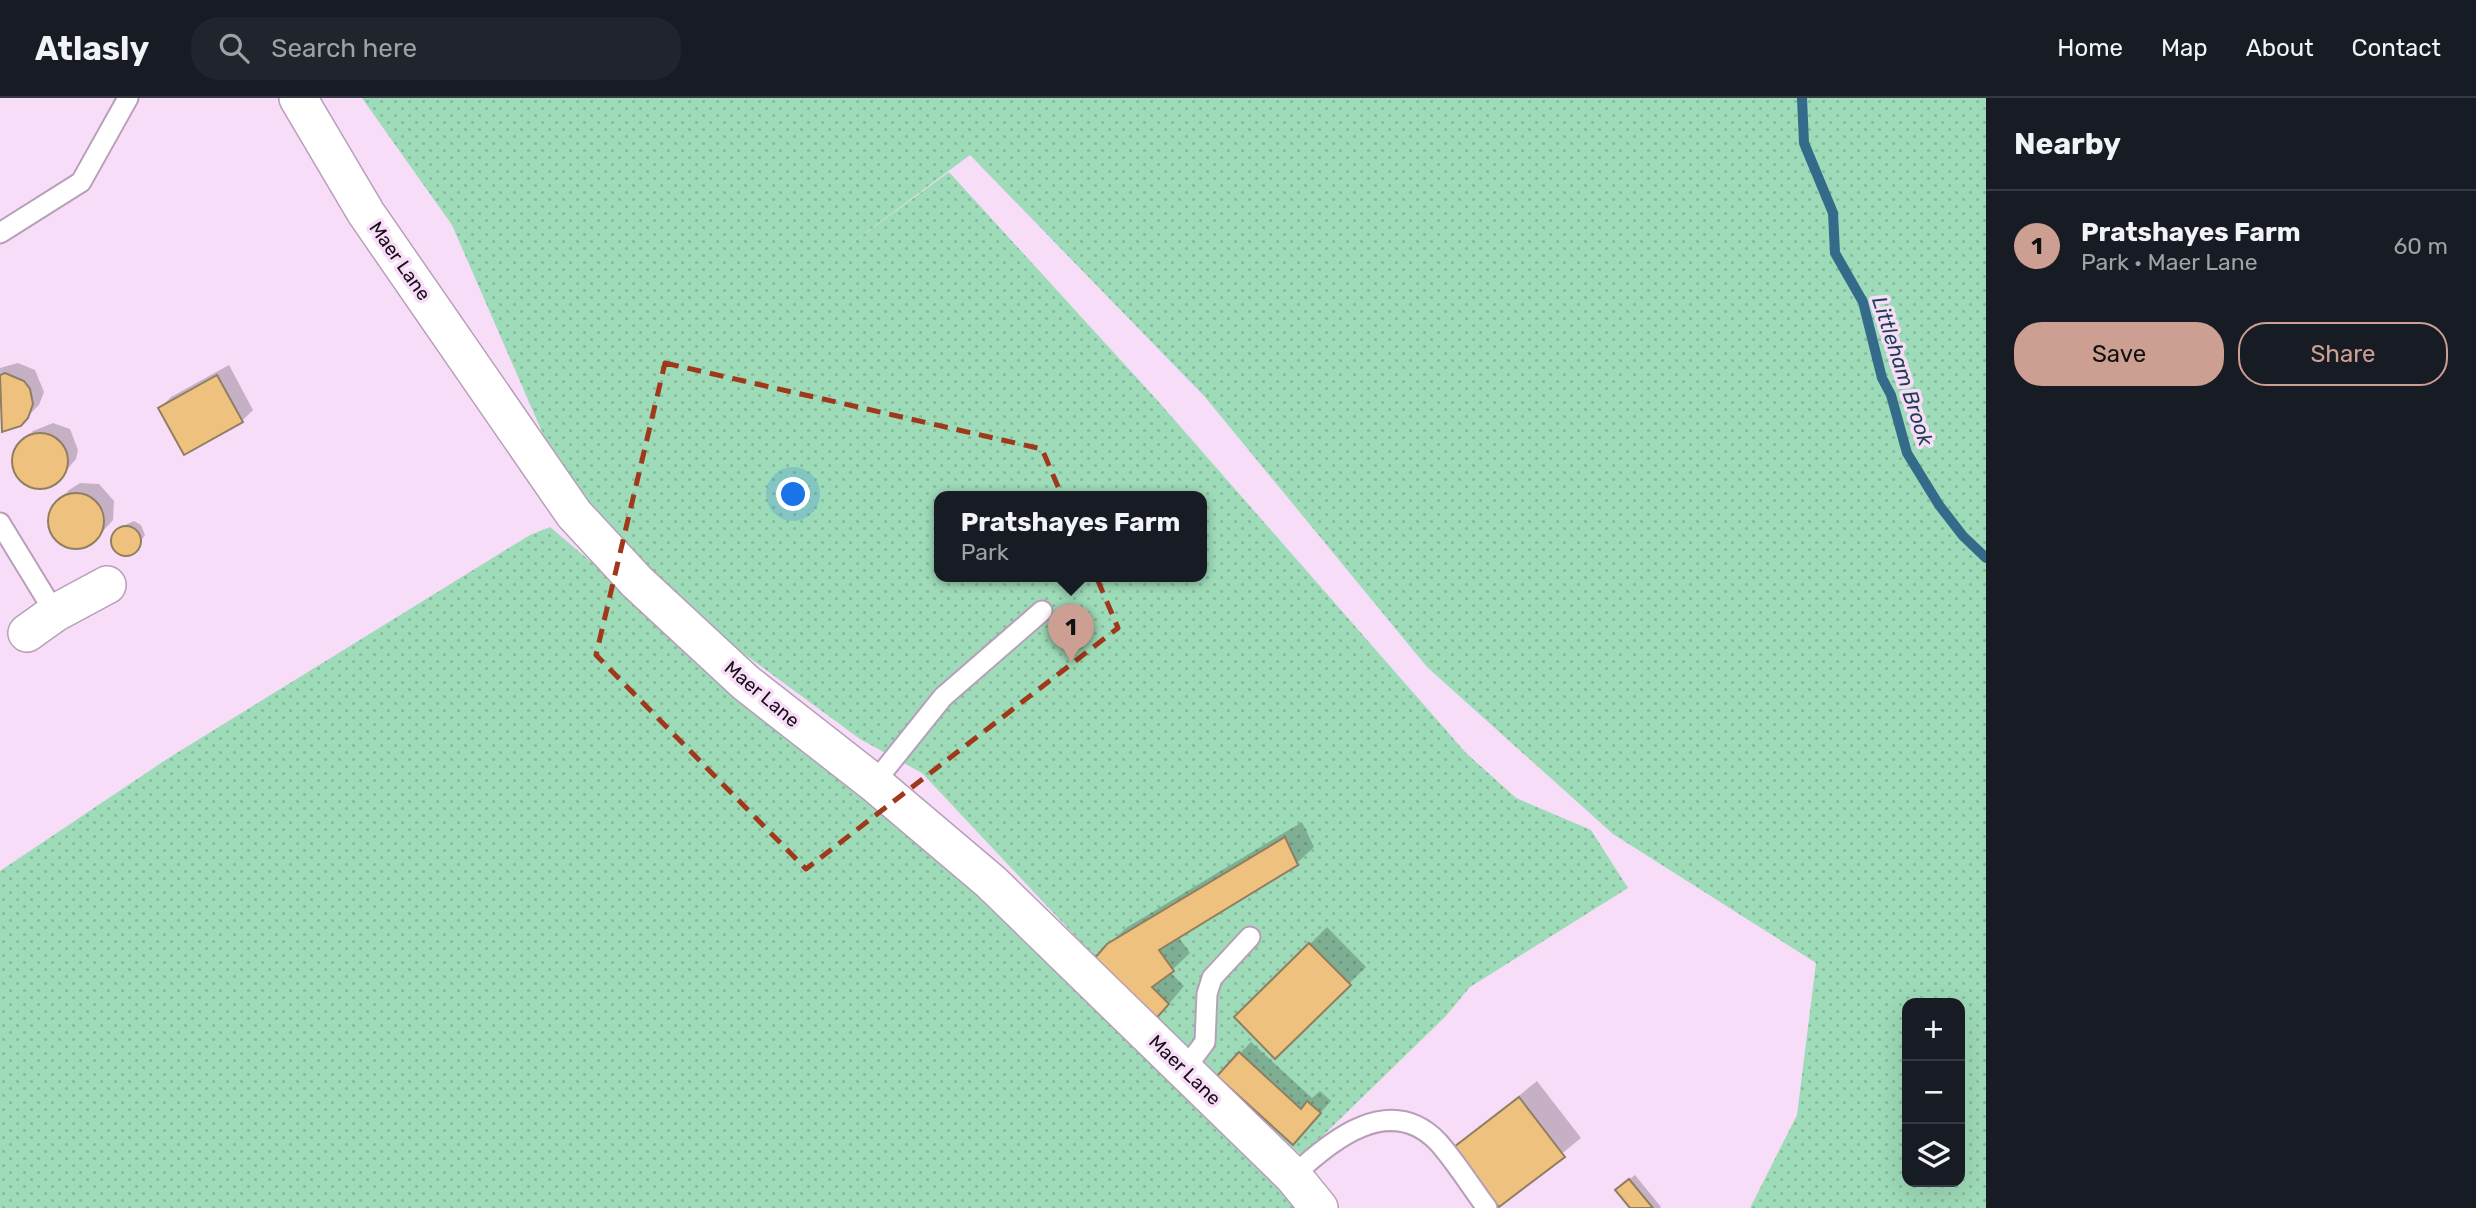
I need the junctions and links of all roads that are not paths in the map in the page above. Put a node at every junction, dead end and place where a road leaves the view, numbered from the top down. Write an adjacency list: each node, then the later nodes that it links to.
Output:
1 (128, 98): 3 (lane)
2 (298, 98): 8 (street, Maer Lane)
3 (0, 233)
4 (0, 523): 7 (lane)
5 (107, 585): 7 (street)
6 (1042, 611): 8 (lane)
7 (41, 623)
8 (874, 783): 10 (street, Maer Lane)
9 (1251, 937): 10 (lane)
10 (1184, 1070): 11 (street, Maer Lane)
11 (1293, 1176): 12 (street, Maer Lane); 13 (lane)
12 (1319, 1208)
13 (1487, 1208)

